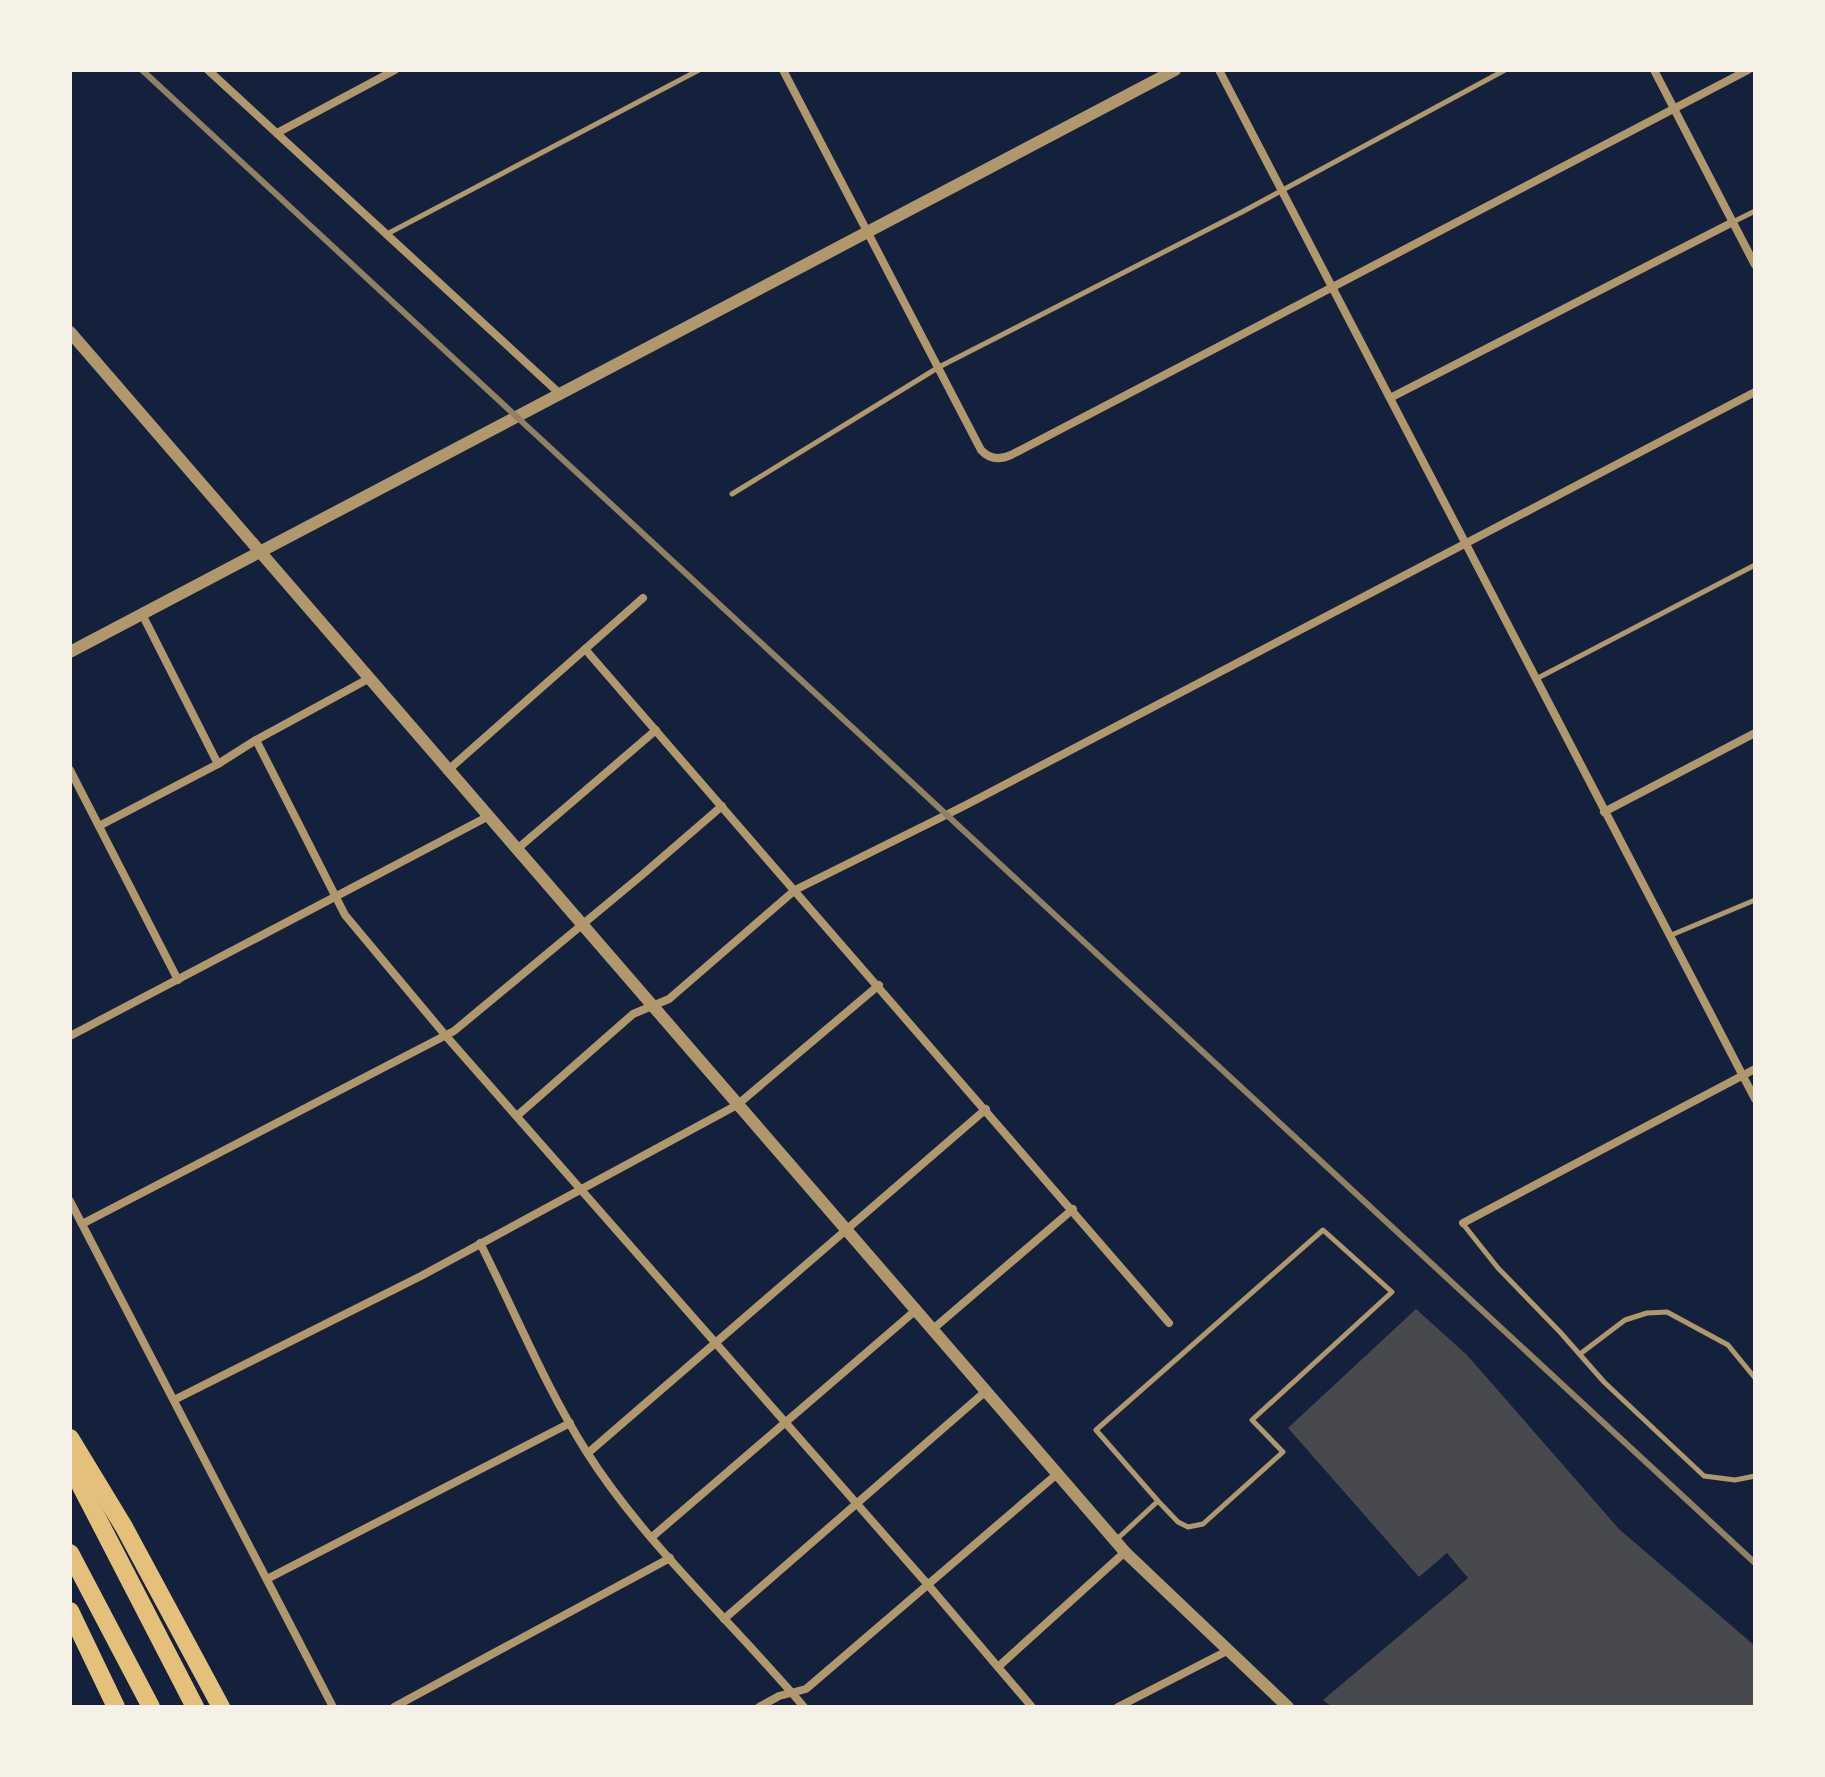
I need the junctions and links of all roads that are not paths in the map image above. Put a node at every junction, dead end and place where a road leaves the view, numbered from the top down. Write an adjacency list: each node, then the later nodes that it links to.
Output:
1 (208, 70): 11 (street)
2 (395, 70): 11 (street)
3 (699, 70): 16 (lane)
4 (783, 70): 15 (street)
5 (1175, 70): 15 (street)
6 (1219, 70): 12 (street)
7 (1505, 70): 12 (lane)
8 (1654, 70): 10 (street)
9 (1748, 70): 10 (street)
10 (1675, 109): 14 (street); 18 (street)
11 (277, 133): 16 (street)
12 (1282, 190): 18 (street); 20 (lane)
13 (1755, 211): 14 (lane)
14 (1733, 222): 17 (street); 23 (street)
15 (867, 232): 20 (street); 22 (street)
16 (387, 234): 22 (street)
17 (1755, 265)
18 (1331, 286): 20 (street); 23 (street)
19 (70, 332): 26 (street)
20 (939, 367): 24 (lane)
21 (1755, 392): 25 (street)
22 (559, 393): 26 (street)
23 (1390, 398): 25 (street)
24 (732, 494)
25 (1464, 542): 33 (street); 45 (street)
26 (260, 553): 29 (street); 32 (street)
27 (1755, 565): 33 (lane)
28 (643, 598): 30 (street)
29 (142, 614): 31 (street); 37 (street)
30 (585, 649): 34 (street); 39 (street)
31 (70, 652)
32 (368, 679): 36 (street); 39 (street)
33 (1535, 679): 41 (street)
34 (656, 730): 40 (street); 44 (street)
35 (1755, 733): 41 (street)
36 (256, 740): 37 (street); 46 (street)
37 (218, 764): 43 (street)
38 (70, 770): 43 (street)
39 (447, 771): 42 (street)
40 (722, 806): 45 (street); 48 (street)
41 (1604, 812): 49 (street)
42 (487, 817): 44 (street); 46 (street)
43 (99, 826): 50 (street)
44 (516, 850): 48 (street)
45 (795, 890): 51 (street); 52 (street)
46 (336, 897): 50 (street); 54 (street)
47 (1755, 900): 49 (lane)
48 (582, 926): 52 (street); 54 (street)
49 (1669, 936): 56 (street)
50 (178, 980): 53 (street)
51 (879, 985): 58 (street); 59 (street)
52 (651, 1006): 58 (street); 60 (street)
53 (70, 1036)
54 (446, 1036): 60 (street); 65 (street)
55 (1755, 1069): 56 (street)
56 (1743, 1076): 57 (street); 64 (street)
57 (1755, 1099)
58 (737, 1105): 61 (street); 66 (street)
59 (986, 1109): 63 (street); 66 (street)
60 (518, 1115): 61 (street)
61 (582, 1189): 67 (street); 71 (street)
62 (70, 1201): 65 (street)
63 (1073, 1209): 69 (street); 70 (street)
64 (1463, 1223): 72 (lane)
65 (82, 1224): 75 (street)
66 (846, 1229): 68 (street); 71 (street)
67 (480, 1243): 75 (street); 76 (street)
68 (916, 1310): 70 (street); 77 (street)
69 (1169, 1323)
70 (933, 1329): 74 (street)
71 (714, 1343): 77 (street); 79 (street)
72 (1580, 1354): 73 (lane); 82 (lane)
73 (1755, 1378)
74 (986, 1391): 81 (street); 84 (street)
75 (174, 1400): 90 (street)
76 (570, 1423): 79 (street); 90 (street)
77 (786, 1424): 84 (street); 85 (street)
78 (70, 1438): 100 (highway)
79 (588, 1453): 85 (street)
80 (70, 1465): 99 (highway)
81 (1057, 1474): 86 (street); 91 (street)
82 (1755, 1476)
83 (1158, 1501): 83 (lane); 86 (lane)
84 (857, 1505): 91 (street); 93 (street)
85 (652, 1537): 89 (street)
86 (1116, 1541): 87 (street)
87 (1125, 1552): 94 (street); 95 (street)
88 (70, 1553): 98 (highway)
89 (670, 1558): 93 (street); 102 (street)
90 (267, 1579): 101 (street)
91 (929, 1586): 95 (street); 96 (street)
92 (70, 1611): 97 (highway)
93 (724, 1619): 96 (street)
94 (1227, 1651): 106 (street); 107 (street)
95 (998, 1667): 105 (street)
96 (793, 1693): 103 (street); 104 (street)
97 (116, 1707)
98 (151, 1707)
99 (195, 1707)
100 (221, 1707)
101 (333, 1707)
102 (394, 1707)
103 (759, 1707)
104 (804, 1707)
105 (1032, 1707)
106 (1118, 1707)
107 (1288, 1707)

